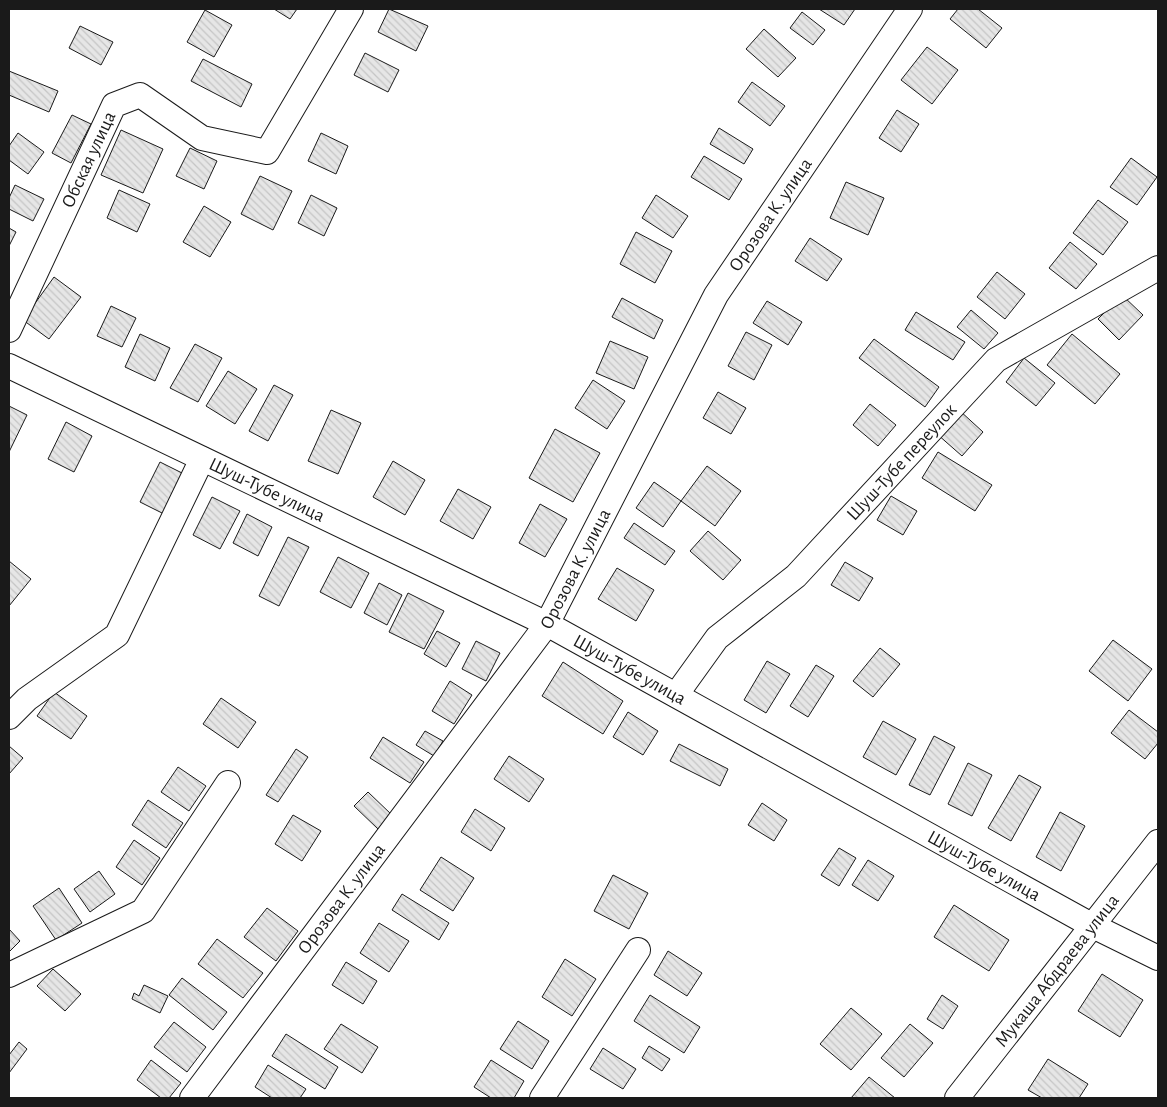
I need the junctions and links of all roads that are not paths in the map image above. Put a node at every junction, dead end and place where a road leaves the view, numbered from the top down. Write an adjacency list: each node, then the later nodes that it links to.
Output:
1 (351, 9): 4 (street, Обская улица)
2 (910, 9): 7 (street, Орозова К. улица)
3 (1158, 268): 8 (street, Шуш-Тубе переулок)
4 (9, 330)
5 (9, 366): 6 (street, Шуш-Тубе улица)
6 (202, 459): 7 (street, Шуш-Тубе улица); 9 (street)
7 (547, 624): 8 (street, Шуш-Тубе улица); 16 (street, Орозова К. улица)
8 (676, 695): 12 (street, Шуш-Тубе улица)
9 (9, 717)
10 (228, 784): 15 (street)
11 (1158, 842): 12 (street, Мукаша Абдраева улица)
12 (1093, 926): 14 (street, Шуш-Тубе улица); 18 (street, Мукаша Абдраева улица)
13 (638, 950): 17 (street)
14 (1158, 958)
15 (9, 975)
16 (192, 1098)
17 (542, 1098)
18 (958, 1098)

